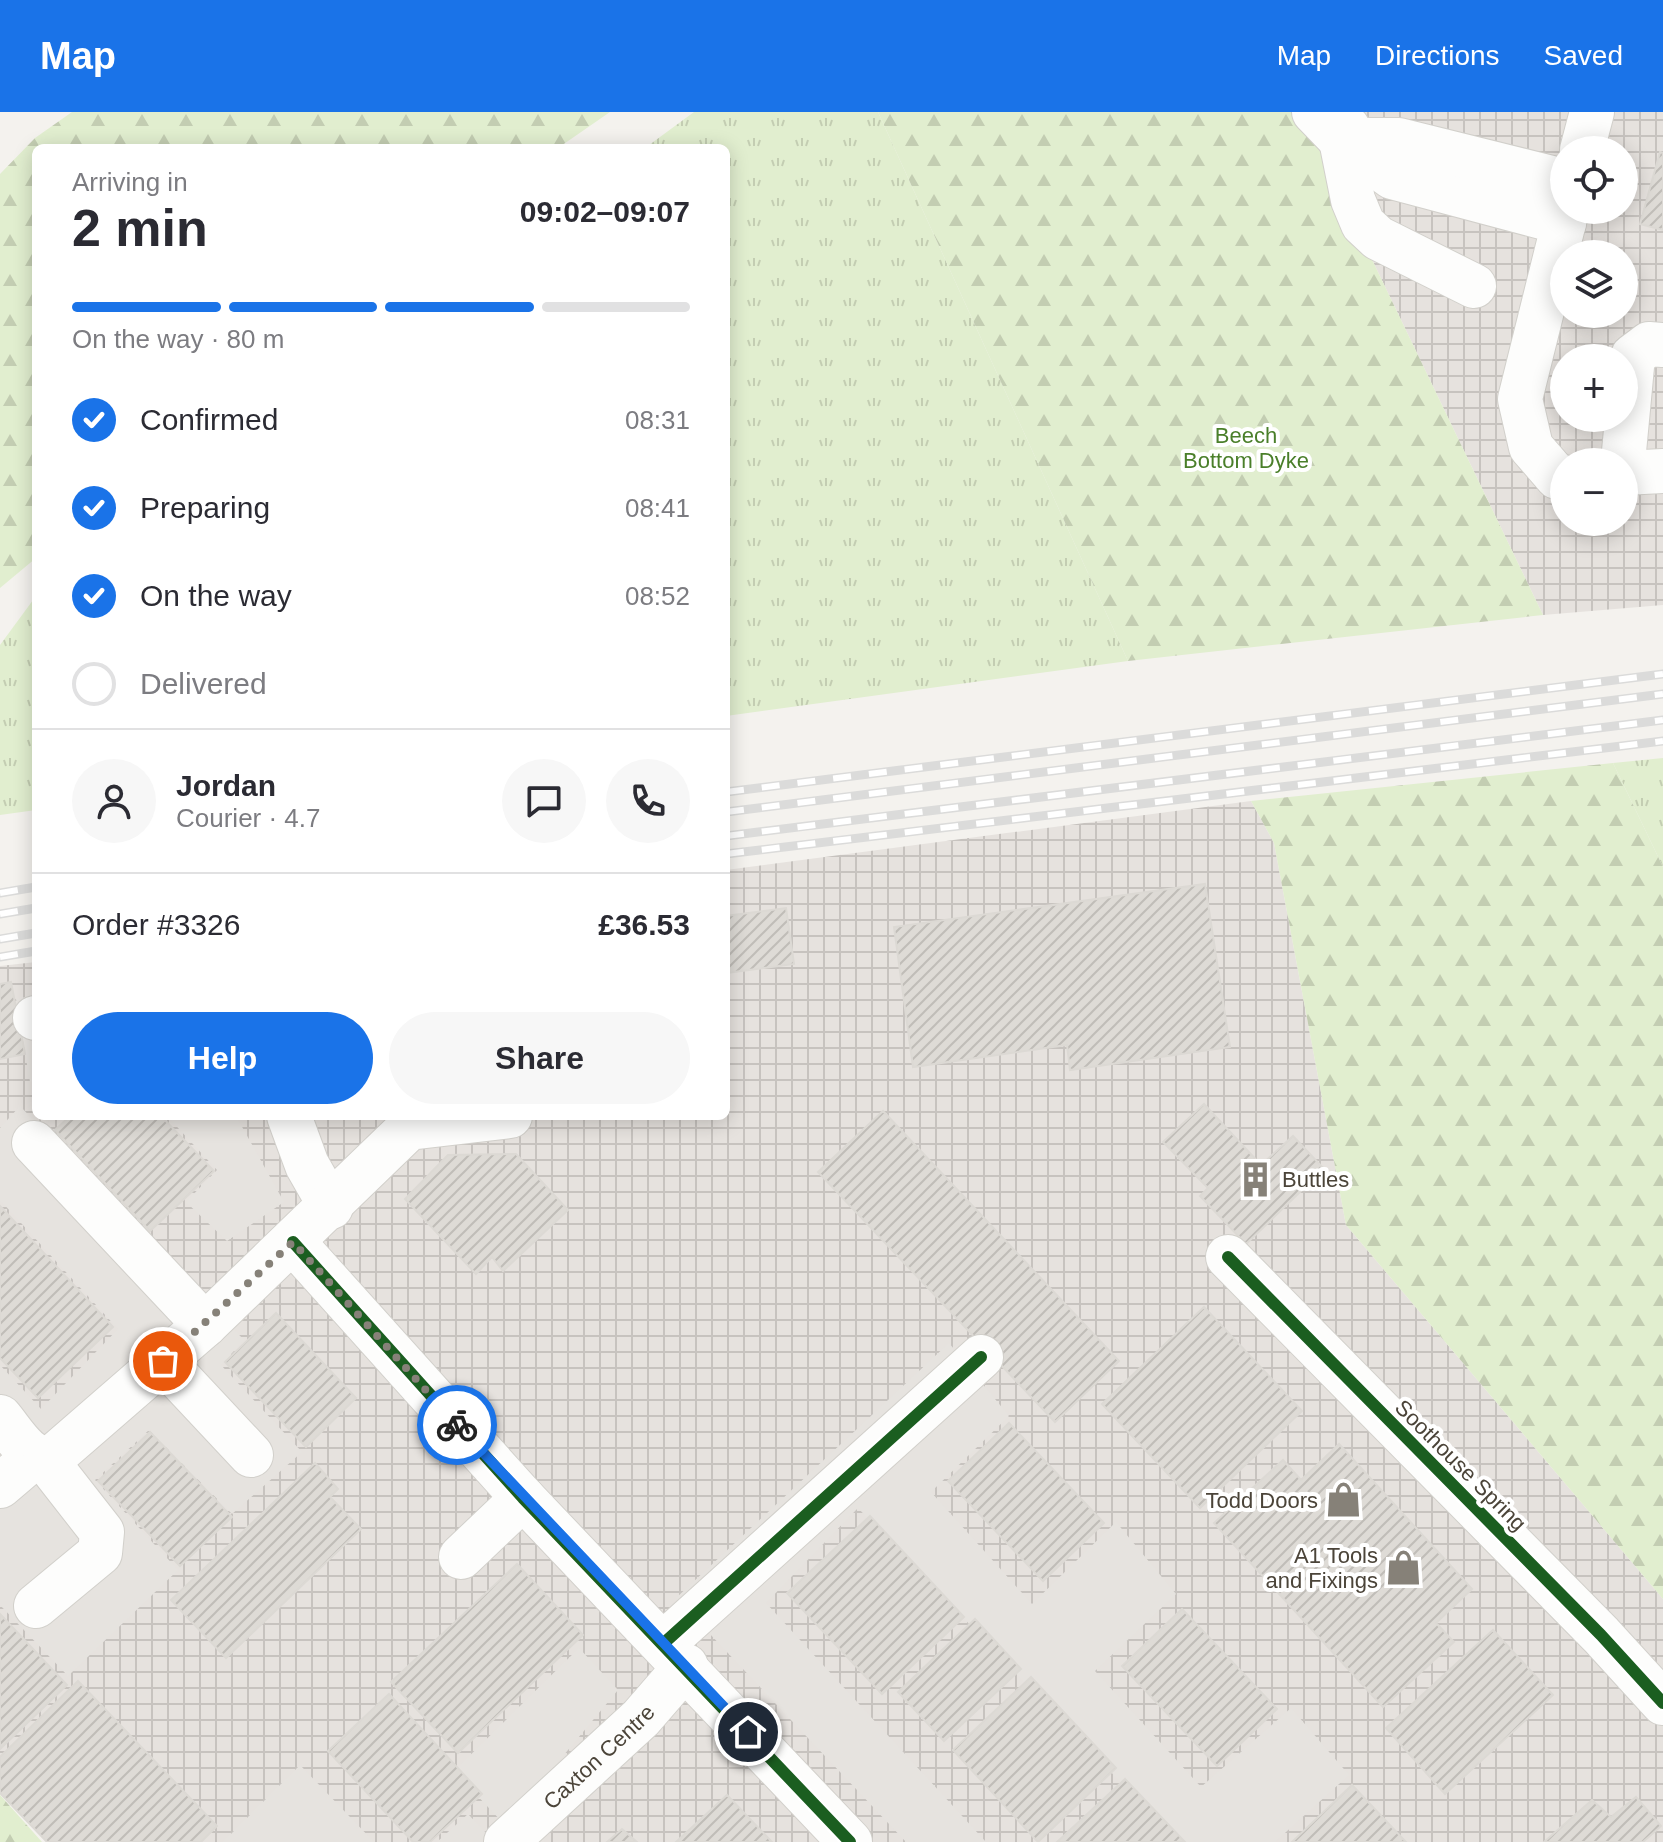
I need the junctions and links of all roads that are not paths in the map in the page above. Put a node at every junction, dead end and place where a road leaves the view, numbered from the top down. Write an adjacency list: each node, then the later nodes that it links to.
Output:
1 (1592, 112): 3 (street)
2 (1337, 121): 4 (street); 6 (street)
3 (1586, 136)
4 (1550, 198)
5 (1560, 224): 9 (street)
6 (1474, 286)
7 (1663, 345): 8 (street)
8 (1624, 448)
9 (1550, 469)
10 (1663, 471): 11 (street)
11 (1638, 472)
12 (290, 1120): 15 (street)
13 (476, 1120): 15 (street)
14 (34, 1143): 18 (street)
15 (331, 1207): 16 (street)
16 (293, 1242): 18 (street); 25 (street)
17 (1228, 1257): 29 (street, Soothouse Spring)
18 (205, 1325): 20 (street)
19 (981, 1357): 28 (street, Caxton Centre)
20 (163, 1361): 22 (street); 23 (street)
21 (0, 1417): 23 (street)
22 (251, 1455)
23 (40, 1458): 24 (street); 27 (street)
24 (0, 1486)
25 (523, 1498): 26 (street); 28 (street)
26 (461, 1557)
27 (36, 1606)
28 (675, 1655): 30 (street, Caxton Centre); 31 (street)
29 (1663, 1703)
30 (506, 1842)
31 (850, 1842)

